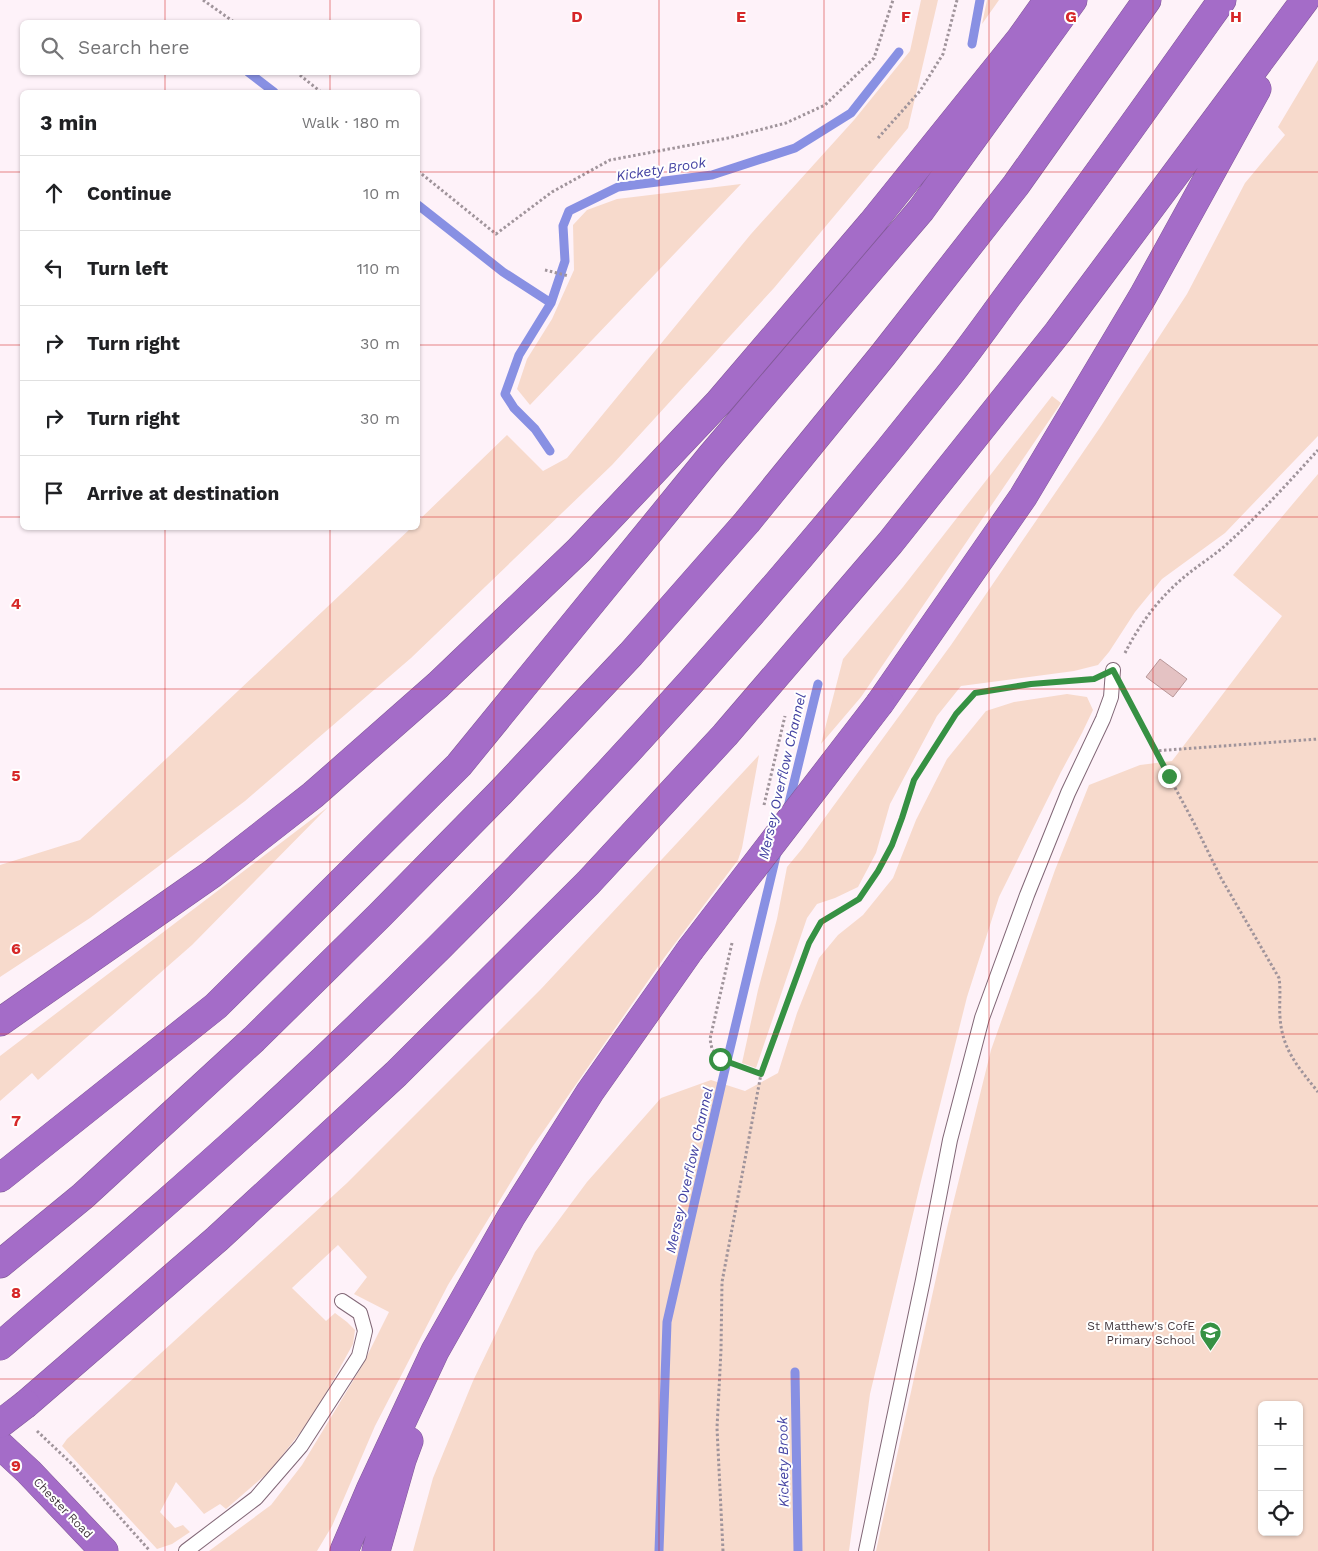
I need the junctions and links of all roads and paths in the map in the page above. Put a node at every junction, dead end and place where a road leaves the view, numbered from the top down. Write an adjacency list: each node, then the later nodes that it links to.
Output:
1 (203, 0): 9 (path)
2 (893, 0): 13 (path)
3 (957, 0): 12 (path)
4 (1048, 0): 20 (highway)
5 (1073, 0): 24 (highway)
6 (1147, 0): 26 (highway)
7 (1222, 0): 28 (highway)
8 (1306, 0): 25 (highway, bridge); 29 (highway)
9 (231, 20)
10 (300, 75): 11 (path)
11 (318, 90)
12 (878, 138)
13 (420, 173)
14 (545, 270): 15 (path)
15 (570, 276)
16 (1318, 450): 17 (path)
17 (1113, 670): 19 (path); 22 (path); 39 (lane)
18 (1318, 739): 19 (path)
19 (1154, 750): 23 (path)
20 (0, 1022)
21 (710, 1039): 22 (path)
22 (761, 1074): 38 (path)
23 (1318, 1092)
24 (0, 1178)
25 (511, 1217): 36 (highway); 37 (highway)
26 (0, 1264)
27 (342, 1301): 35 (lane)
28 (0, 1346)
29 (30, 1416): 30 (highway, bridge); 34 (path)
30 (0, 1424)
31 (0, 1446): 32 (highway, Chester Road)
32 (83, 1539): 33 (highway, Chester Road)
33 (104, 1551)
34 (150, 1551)
35 (186, 1551)
36 (344, 1551)
37 (376, 1551)
38 (723, 1551)
39 (866, 1551)

